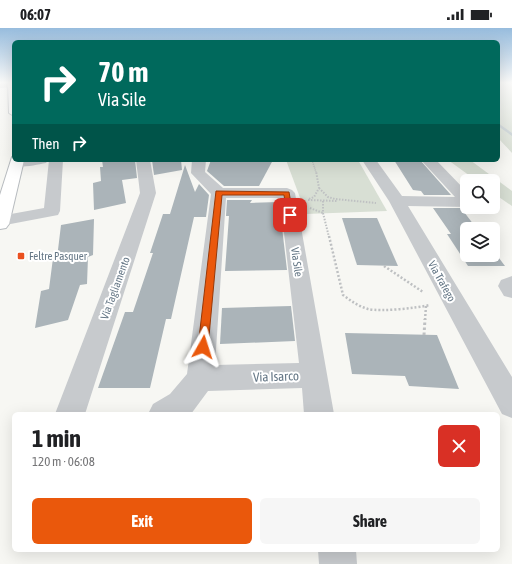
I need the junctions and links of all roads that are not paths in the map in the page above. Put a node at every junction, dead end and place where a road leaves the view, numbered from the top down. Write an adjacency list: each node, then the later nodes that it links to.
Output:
1 (17, 162): 11 (main road)
2 (56, 162): 11 (street)
3 (142, 162): 17 (street, Via Tagliamento)
4 (199, 162): 7 (street)
5 (370, 162): 9 (street, Via Trafego)
6 (430, 162): 8 (street)
7 (219, 193): 14 (street, Via Sile); 15 (street)
8 (460, 194)
9 (397, 201): 10 (street); 16 (street, Via Trafego)
10 (460, 202)
11 (0, 223)
12 (512, 284): 13 (street)
13 (512, 290)
14 (314, 375): 15 (street, Via Isarco); 19 (street, Via Isarco)
15 (200, 378): 18 (street)
16 (512, 404)
17 (71, 412)
18 (167, 412)
19 (319, 412)
20 (336, 552): 21 (street)
21 (338, 564)

